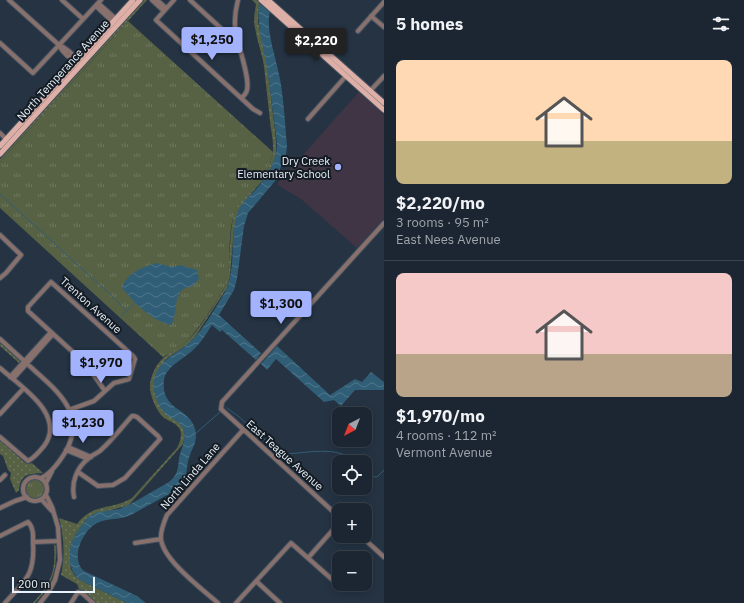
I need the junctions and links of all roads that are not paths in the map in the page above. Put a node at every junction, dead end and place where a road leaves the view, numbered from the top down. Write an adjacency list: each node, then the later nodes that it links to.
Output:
1 (9, 0): 22 (street)
2 (62, 0): 16 (street)
3 (133, 0): 17 (main road, North Temperance Avenue)
4 (140, 0): 23 (main road, North Temperance Avenue)
5 (152, 0): 14 (street)
6 (157, 0): 14 (street)
7 (174, 0): 14 (street)
8 (190, 0): 20 (street)
9 (238, 0): 20 (street)
10 (261, 0): 24 (main road)
11 (268, 0): 26 (main road)
12 (384, 2): 15 (street)
13 (98, 3): 16 (street); 17 (street)
14 (165, 10): 28 (street)
15 (371, 16): 18 (street); 19 (street)
16 (83, 19): 22 (street)
17 (115, 21): 23 (main road, North Temperance Avenue)
18 (384, 27)
19 (358, 31)
20 (236, 34): 28 (street)
21 (0, 43): 22 (street)
22 (59, 45): 23 (street)
23 (79, 63): 35 (main road, North Temperance Avenue)
24 (346, 76): 26 (main road); 27 (main road); 33 (street)
25 (384, 76): 26 (street)
26 (370, 91): 29 (main road)
27 (364, 92): 30 (main road); 31 (main road)
28 (241, 98): 32 (street)
29 (384, 103)
30 (384, 106)
31 (384, 110)
32 (260, 112)
33 (308, 119)
34 (0, 133): 35 (street)
35 (9, 141): 36 (main road, North Temperance Avenue); 37 (main road, North Temperance Avenue)
36 (0, 146)
37 (0, 154)
38 (384, 224): 50 (street, East Teague Avenue)
39 (0, 235): 40 (street)
40 (0, 278)
41 (52, 333): 43 (street); 47 (street); 47 (street, Trenton Avenue)
42 (0, 339): 43 (street)
43 (26, 362): 45 (street); 48 (street)
44 (0, 368): 45 (street)
45 (11, 378): 46 (street)
46 (23, 388): 49 (street); 51 (street)
47 (105, 392): 48 (street)
48 (69, 410): 52 (street)
49 (0, 414)
50 (242, 430): 67 (street, East Teague Avenue); 71 (street, North Linda Lane)
51 (0, 437)
52 (67, 448): 53 (street); 54 (street)
53 (89, 458): 55 (street); 55 (street)
54 (52, 470): 57 (street); 59 (street)
55 (78, 472): 63 (street)
56 (5, 475): 58 (street)
57 (41, 478): 59 (street); 60 (street)
58 (0, 480)
59 (46, 483): 61 (street)
60 (24, 492): 62 (street); 65 (street)
61 (46, 495): 64 (street); 68 (street)
62 (27, 497): 64 (street); 65 (street)
63 (74, 497)
64 (41, 500): 68 (street)
65 (15, 501): 66 (street)
66 (0, 508)
67 (332, 510)
68 (52, 511): 72 (street)
69 (332, 531): 77 (street)
70 (0, 536): 73 (street)
71 (161, 539): 74 (street); 84 (street)
72 (59, 541): 73 (street); 81 (street)
73 (33, 542): 80 (street)
74 (134, 543)
75 (368, 543): 76 (street)
76 (384, 557)
77 (308, 558): 78 (street); 79 (street)
78 (332, 579)
79 (256, 581): 85 (street); 86 (street)
80 (5, 603)
81 (40, 603)
82 (71, 603): 83 (street)
83 (93, 603)
84 (218, 603)
85 (236, 603)
86 (280, 603)

